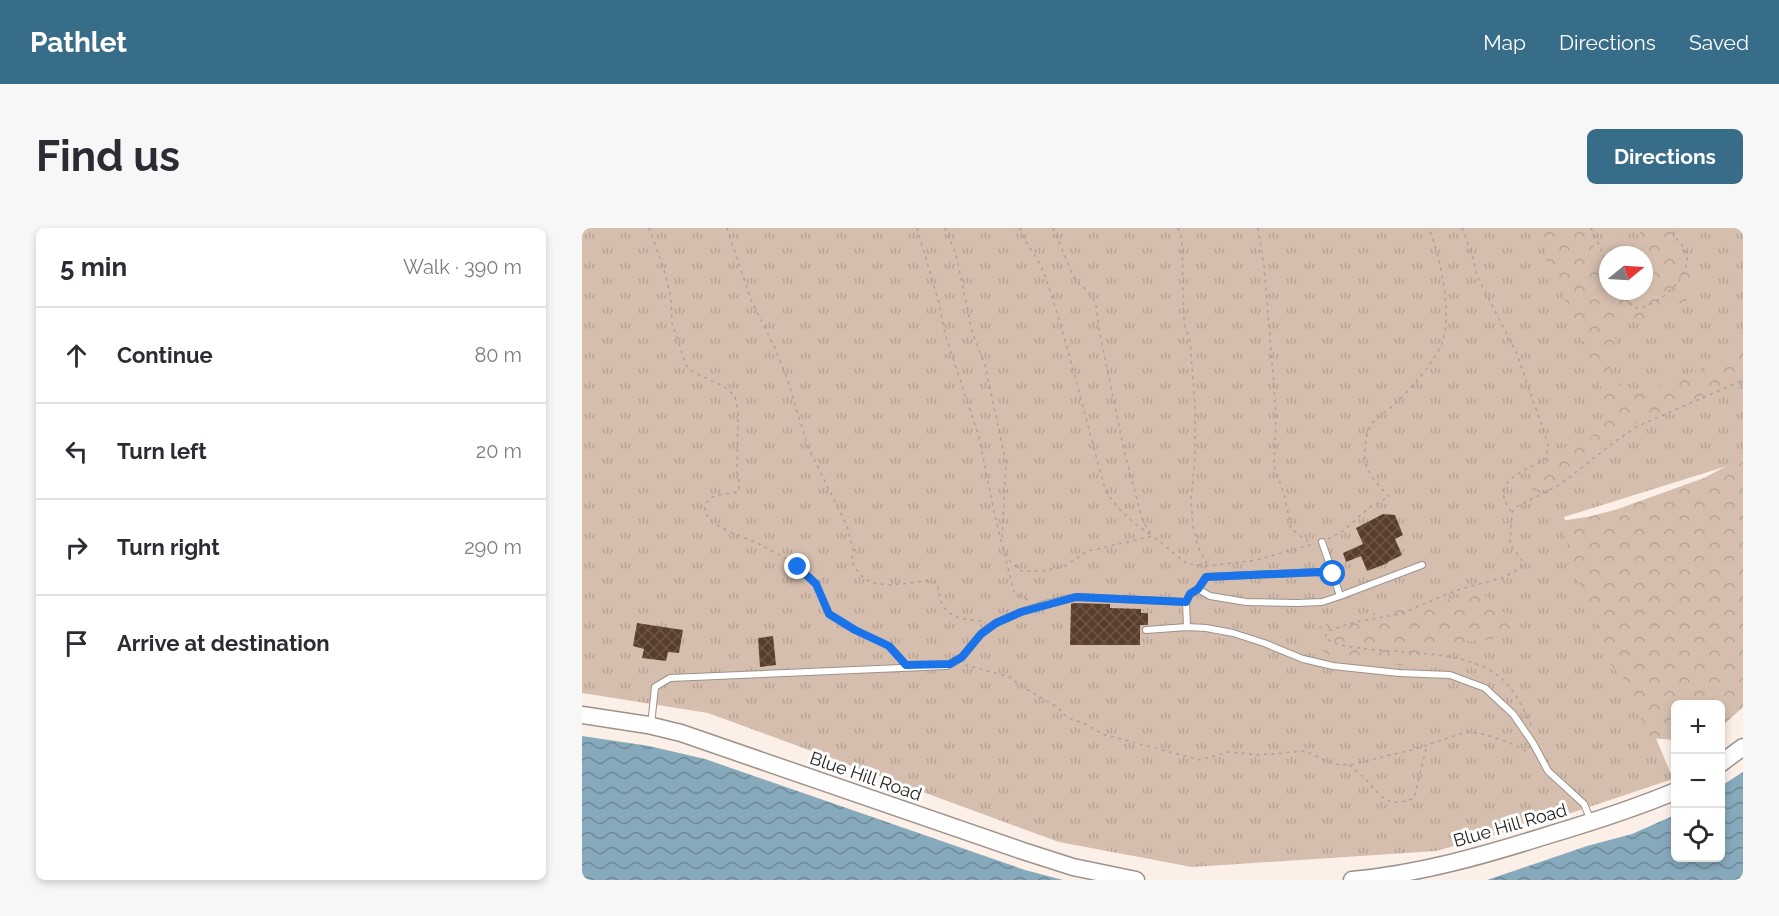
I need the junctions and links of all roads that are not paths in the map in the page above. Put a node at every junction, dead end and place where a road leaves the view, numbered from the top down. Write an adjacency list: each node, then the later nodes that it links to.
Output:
1 (1322, 542): 3 (lane)
2 (1422, 565): 5 (lane)
3 (1333, 574): 4 (lane); 5 (lane)
4 (1198, 589): 5 (lane); 6 (lane)
5 (1340, 596)
6 (1186, 602): 7 (lane); 10 (lane)
7 (1188, 627): 8 (lane); 14 (lane)
8 (1146, 630)
9 (582, 715): 10 (street, Blue Hill Road)
10 (651, 726): 15 (street, Blue Hill Road)
11 (1743, 747): 12 (street)
12 (1725, 760)
13 (1671, 793): 14 (street, Blue Hill Road)
14 (1591, 822): 16 (street, Blue Hill Road)
15 (1136, 880)
16 (1352, 880)

